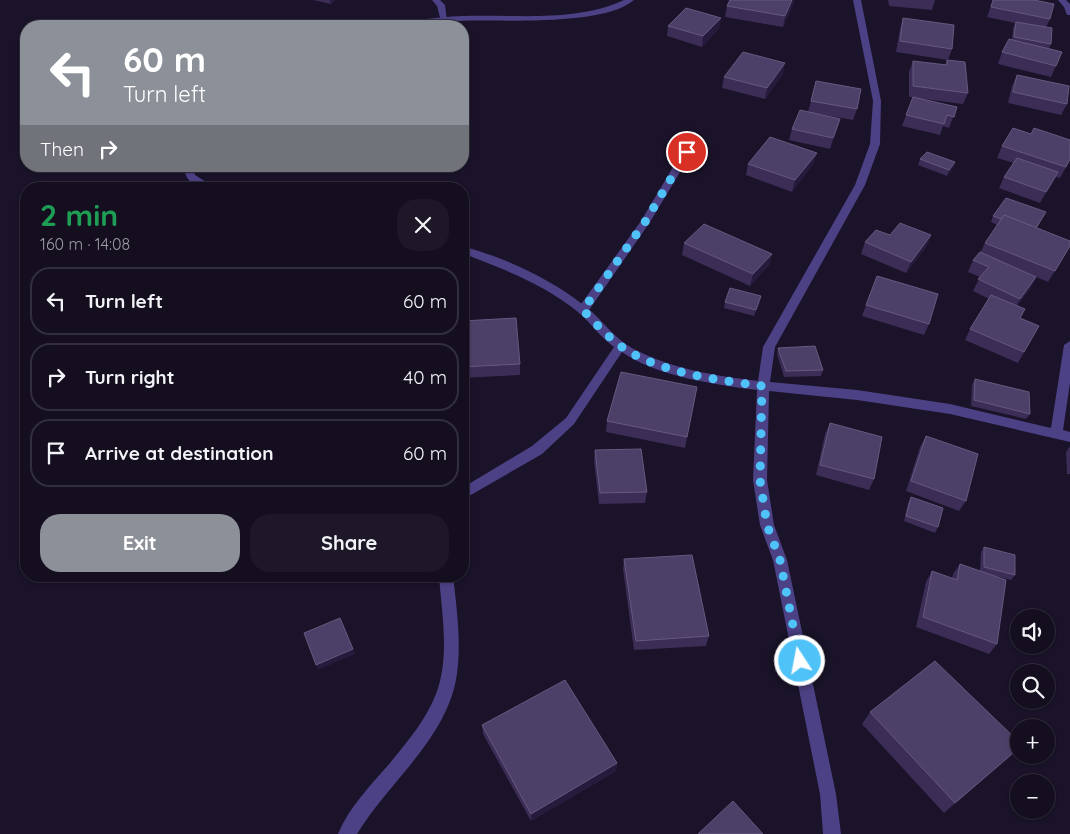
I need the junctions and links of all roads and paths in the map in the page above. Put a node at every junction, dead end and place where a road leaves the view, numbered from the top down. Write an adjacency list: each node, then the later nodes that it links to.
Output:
1 (436, 0): 6 (street)
2 (630, 0): 6 (street)
3 (857, 0): 15 (street)
4 (1062, 0): 5 (street)
5 (1070, 13)
6 (444, 19): 7 (street)
7 (436, 20)
8 (687, 152): 12 (street)
9 (189, 172): 10 (street)
10 (199, 182)
11 (469, 252): 12 (street)
12 (583, 310): 13 (street)
13 (621, 345): 15 (street); 18 (street)
14 (1070, 345): 16 (street)
15 (762, 386): 16 (street); 21 (street)
16 (1056, 433): 17 (street)
17 (1070, 437)
18 (469, 491)
19 (446, 582): 20 (street)
20 (346, 834)
21 (832, 834)

